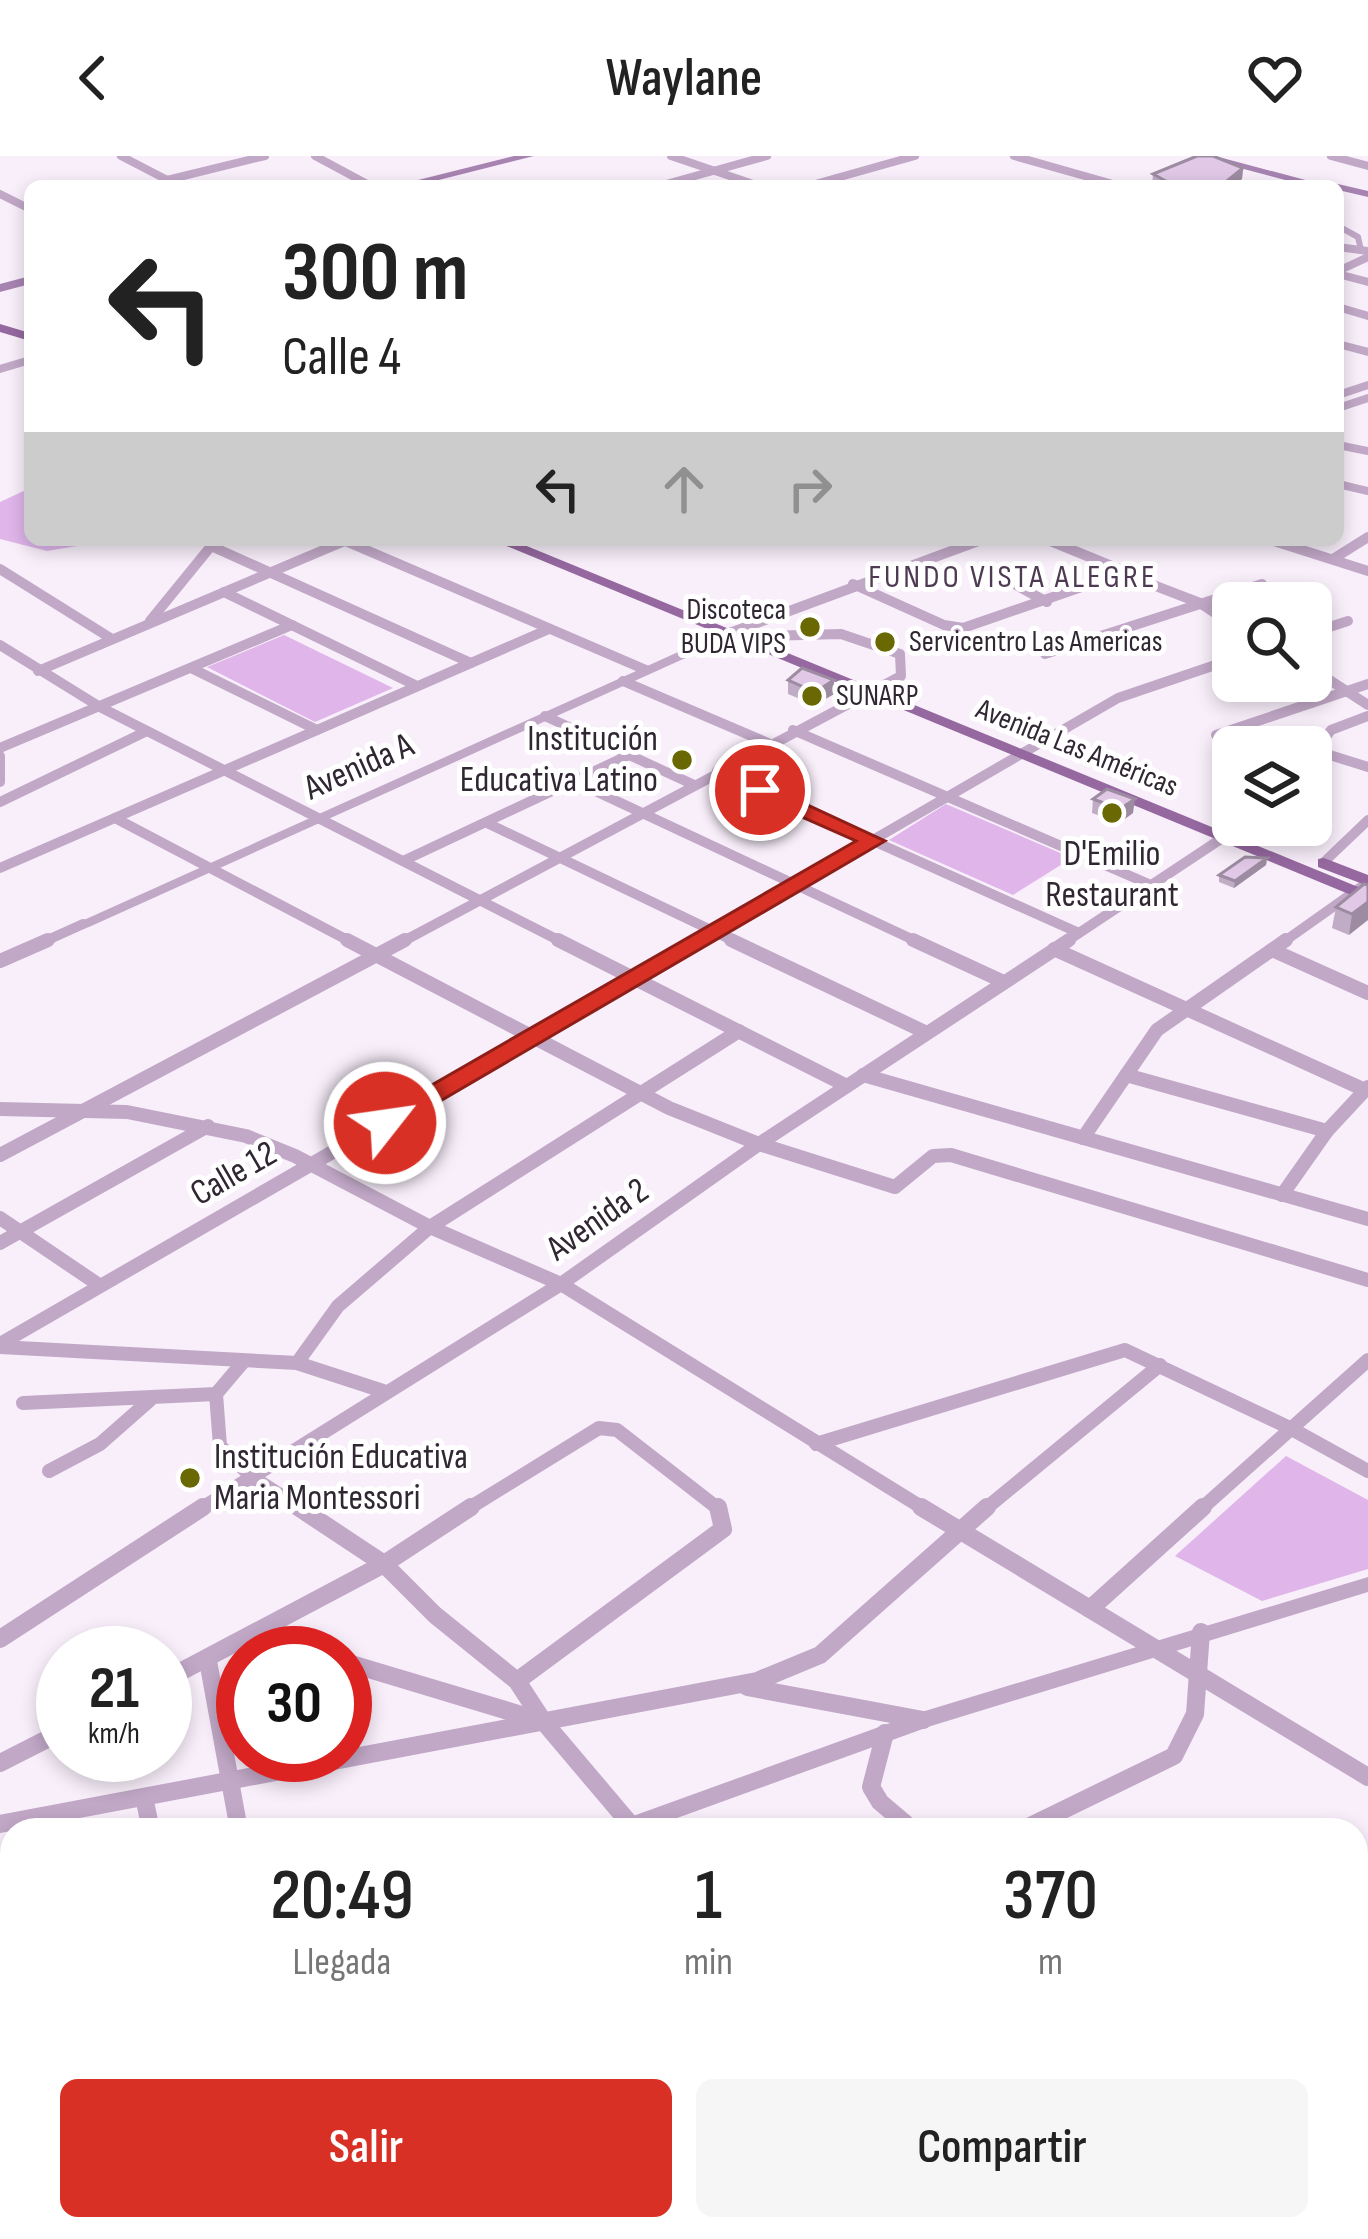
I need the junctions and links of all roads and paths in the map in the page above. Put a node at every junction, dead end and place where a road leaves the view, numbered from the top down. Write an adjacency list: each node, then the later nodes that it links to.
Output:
1 (122, 156): 14 (street)
2 (265, 156): 14 (street)
3 (315, 156): 15 (street)
4 (529, 156): 16 (main road)
5 (671, 156): 13 (street)
6 (767, 156): 13 (street)
7 (915, 156): 19 (street)
8 (1014, 156): 20 (street)
9 (1201, 156): 21 (main road)
10 (1214, 156): 22 (main road)
11 (1331, 156): 12 (street)
12 (1368, 166)
13 (714, 171): 17 (street); 18 (street)
14 (167, 180)
15 (360, 180)
16 (426, 180)
17 (681, 180)
18 (741, 180)
19 (829, 180)
20 (1099, 180)
21 (1298, 180)
22 (1306, 180)
23 (1344, 229): 24 (street)
24 (1366, 253)
25 (1368, 537): 35 (street)
26 (211, 546): 50 (street)
27 (219, 546): 38 (street)
28 (331, 546): 38 (street)
29 (359, 546): 53 (street)
30 (516, 546): 54 (main road, Avenida Las Américas)
31 (545, 546): 54 (main road, Avenida Las Américas)
32 (967, 546): 42 (street)
33 (1063, 546): 40 (street)
34 (1291, 546): 35 (street)
35 (1333, 559): 37 (street)
36 (0, 569): 41 (street)
37 (1368, 571)
38 (269, 573): 44 (street); 59 (street)
39 (996, 574): 46 (street)
40 (1131, 574): 46 (street); 47 (street)
41 (16, 579): 43 (street); 56 (street)
42 (854, 584): 46 (street); 54 (street)
43 (0, 585)
44 (224, 592): 50 (street); 51 (street)
45 (1212, 599): 47 (street)
46 (1047, 602)
47 (1200, 603): 48 (street); 58 (street)
48 (1212, 611)
49 (1348, 620): 52 (street)
50 (147, 625): 56 (street)
51 (292, 625): 61 (street); 67 (street)
52 (1332, 626)
53 (549, 628): 59 (street); 63 (street)
54 (735, 630): 55 (main road, Avenida Las Américas); 63 (street, Avenida A); 68 (main road, Avenida Las Américas)
55 (765, 636): 68 (main road, Avenida Las Américas); 68 (street)
56 (112, 639): 62 (street)
57 (0, 646): 62 (street)
58 (1045, 654)
59 (471, 663): 67 (street)
60 (1212, 666): 82 (street, Calle 12)
61 (190, 668): 71 (street); 75 (street)
62 (38, 670): 71 (street)
63 (646, 670): 65 (street, Avenida A)
64 (1332, 679): 69 (street)
65 (623, 680): 72 (street, Avenida A); 80 (street)
66 (1368, 684): 69 (street)
67 (417, 686): 75 (street)
68 (874, 687): 76 (street); 82 (main road, Avenida Las Américas)
69 (1348, 688): 70 (street); 74 (street)
70 (1368, 706)
71 (100, 707): 78 (street); 81 (street)
72 (545, 716): 84 (street); 96 (street, Avenida A)
73 (1368, 716): 77 (street)
74 (1241, 726)
75 (317, 730): 87 (street)
76 (793, 730): 80 (street); 92 (street)
77 (1332, 730)
78 (147, 731): 87 (street); 93 (street)
79 (0, 734): 81 (street)
80 (768, 743): 88 (street)
81 (14, 744): 83 (street)
82 (1029, 750): 92 (street, Calle 12); 98 (main road, Avenida Las Américas)
83 (0, 752): 89 (street)
84 (628, 755): 90 (street); 91 (street)
85 (1332, 759): 86 (street)
86 (1368, 767)
87 (224, 770): 95 (street); 96 (street)
88 (717, 771): 91 (street); 100 (street)
89 (0, 782)
90 (576, 782): 94 (street); 99 (street)
91 (692, 784): 94 (street)
92 (948, 798): 100 (street, Calle 12); 109 (street)
93 (0, 802)
94 (643, 810): 104 (street); 110 (street)
95 (115, 818): 107 (street); 108 (street)
96 (318, 818): 105 (street); 108 (street, Avenida A)
97 (1368, 820): 106 (street)
98 (1212, 821)
99 (489, 824): 104 (street); 105 (street)
100 (874, 841): 110 (street, Calle 12); 115 (street)
101 (1212, 844): 109 (street, Avenida 2)
102 (1270, 846): 111 (main road, Avenida Las Américas)
103 (1277, 846): 106 (main road, Avenida Las Américas)
104 (557, 856): 112 (street); 114 (street)
105 (403, 861): 112 (street)
106 (1323, 863): 111 (main road, Avenida Las Américas)
107 (0, 868)
108 (207, 868): 113 (street, Avenida A); 118 (street)
109 (1150, 885): 115 (street, Avenida 2)
110 (796, 886): 114 (street, Calle 12); 121 (street)
111 (1365, 888): 117 (street)
112 (477, 898): 118 (street); 120 (street)
113 (83, 924): 119 (street, Avenida A)
114 (718, 931): 120 (street, Calle 12); 125 (street)
115 (1079, 933): 116 (street, Avenida 2)
116 (1054, 949): 121 (street, Avenida 2); 123 (street)
117 (1272, 950): 122 (street); 123 (street)
118 (371, 954): 126 (street); 132 (street)
119 (0, 962)
120 (636, 979): 124 (street); 126 (street, Calle 12)
121 (1004, 982): 125 (street, Avenida 2)
122 (1368, 993)
123 (1188, 1009): 128 (street); 130 (street)
124 (739, 1031): 129 (street); 131 (street)
125 (927, 1033): 127 (street, Avenida 2)
126 (534, 1038): 131 (street); 139 (street, Calle 12)
127 (863, 1075): 129 (street, Avenida 2); 136 (street)
128 (1126, 1075): 135 (street); 136 (street)
129 (847, 1086): 137 (street, Avenida 2)
130 (1367, 1089): 135 (street)
131 (642, 1094): 137 (street); 143 (street)
132 (85, 1108): 133 (street); 134 (street); 138 (street)
133 (0, 1109)
134 (208, 1126): 139 (street); 144 (street)
135 (1327, 1131): 140 (street)
136 (1083, 1138): 140 (street)
137 (759, 1144): 146 (street); 147 (street, Avenida 2)
138 (0, 1155)
139 (310, 1165): 143 (street); 148 (street, Calle 12)
140 (1282, 1195): 142 (street)
141 (0, 1218): 144 (street)
142 (1368, 1219)
143 (430, 1227): 147 (street); 152 (street)
144 (20, 1232): 145 (street); 148 (street)
145 (0, 1243)
146 (1368, 1280)
147 (561, 1284): 154 (street, Avenida 2); 159 (street)
148 (99, 1285): 149 (street, Calle 12)
149 (0, 1345): 151 (street)
150 (1368, 1360): 158 (street)
151 (244, 1361): 152 (street); 155 (street)
152 (297, 1363): 154 (street)
153 (1160, 1365): 158 (street); 159 (street); 163 (street)
154 (383, 1391): 162 (street, Avenida 2)
155 (216, 1394): 156 (street); 162 (street)
156 (150, 1400): 157 (street); 160 (street)
157 (23, 1403)
158 (1290, 1427): 161 (street); 166 (street)
159 (816, 1444): 163 (street)
160 (49, 1471)
161 (1368, 1471)
162 (252, 1477): 164 (street); 169 (street, Avenida 2)
163 (959, 1530): 166 (street); 177 (street)
164 (385, 1564): 167 (street); 176 (street); 176 (street)
165 (1368, 1584): 168 (street)
166 (1090, 1609): 170 (street)
167 (268, 1626)
168 (1201, 1632): 170 (street); 175 (street)
169 (0, 1640)
170 (1153, 1646): 175 (street); 179 (street)
171 (216, 1656): 172 (street)
172 (208, 1661): 173 (street); 178 (street)
173 (192, 1668)
174 (372, 1670): 180 (street)
175 (1197, 1674): 185 (street); 195 (street)
176 (517, 1681): 180 (street)
177 (736, 1684): 179 (street); 180 (street)
178 (216, 1712)
179 (923, 1720): 181 (street)
180 (543, 1721): 183 (street); 192 (street)
181 (885, 1733): 193 (street); 194 (street)
182 (36, 1745): 184 (street)
183 (372, 1753)
184 (0, 1763)
185 (1368, 1777)
186 (222, 1782): 188 (street)
187 (227, 1782): 191 (street)
188 (144, 1797): 189 (street); 190 (street)
189 (32, 1818)
190 (148, 1818)
191 (236, 1818)
192 (634, 1818)
193 (663, 1818)
194 (899, 1818)
195 (1047, 1818)

